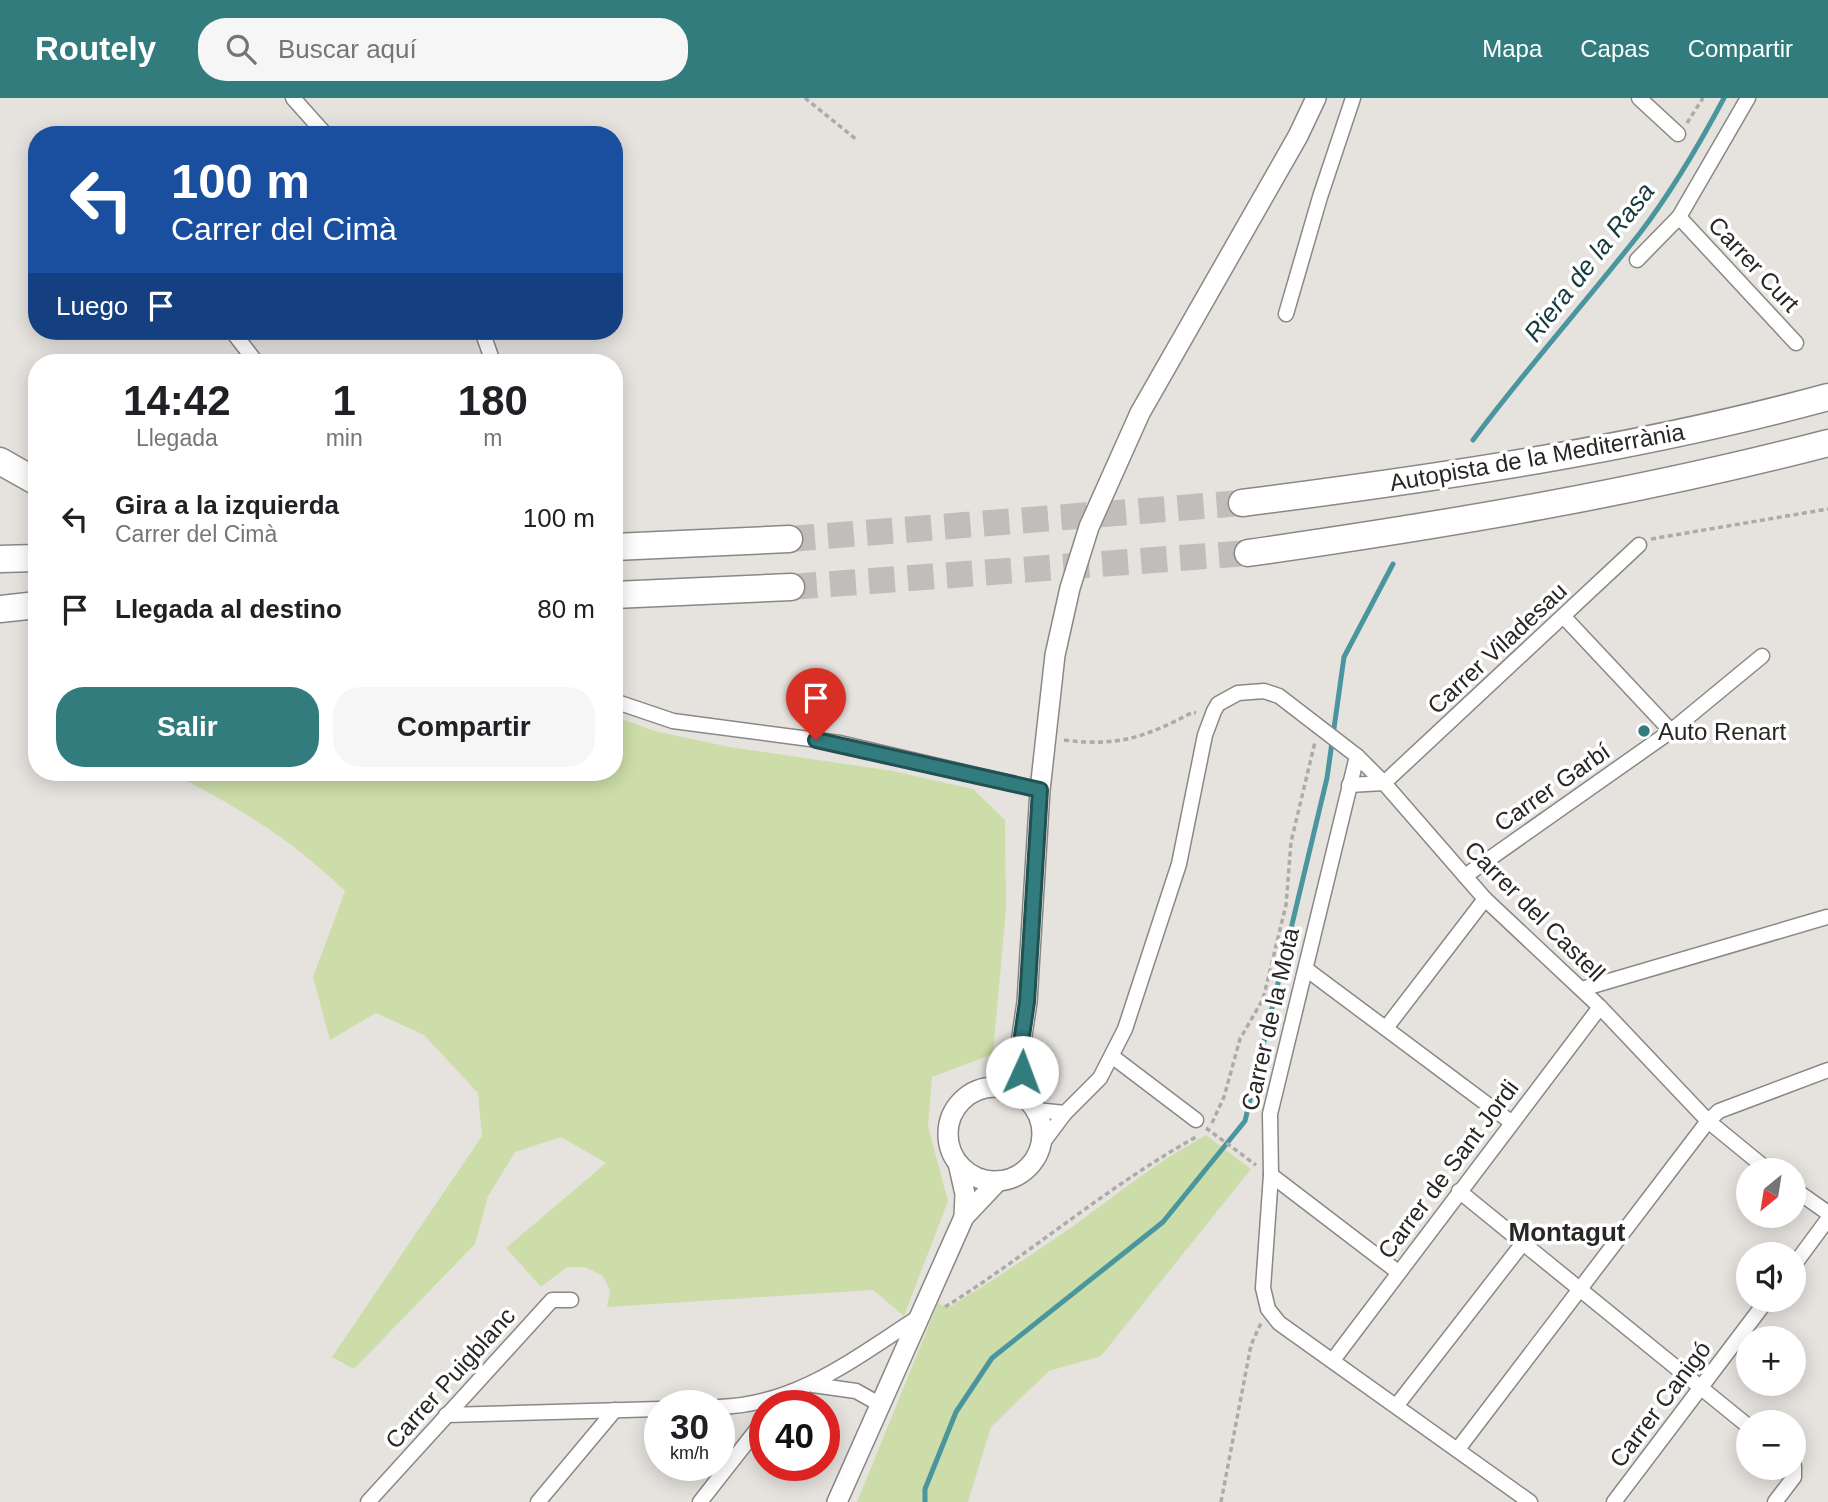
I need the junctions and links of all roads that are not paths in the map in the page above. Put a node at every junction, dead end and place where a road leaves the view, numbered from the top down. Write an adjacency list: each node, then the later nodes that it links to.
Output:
1 (293, 98): 6 (street)
2 (1316, 98): 38 (street)
3 (1353, 98): 10 (street)
4 (1639, 98): 7 (street)
5 (1748, 98): 8 (street, Carrer Curt)
6 (318, 126)
7 (1678, 134)
8 (1679, 217): 9 (street, Carrer Curt); 12 (street, Carrer Curt)
9 (1637, 260)
10 (1286, 314)
11 (239, 340): 13 (street)
12 (1796, 342)
13 (250, 354)
14 (1828, 397): 18 (highway, Autopista de la Mediterrània)
15 (1828, 443): 22 (highway, Autopista de la Mediterrània)
16 (0, 461): 17 (highway)
17 (28, 477)
18 (1242, 503)
19 (789, 539): 20 (highway)
20 (623, 545)
21 (1639, 545): 31 (street, Carrer Viladesau)
22 (1248, 553)
23 (28, 558): 24 (highway)
24 (0, 559)
25 (791, 587): 26 (highway)
26 (623, 595)
27 (0, 600): 28 (highway)
28 (28, 602)
29 (28, 604): 30 (highway)
30 (0, 609)
31 (1564, 617): 34 (street); 36 (street, Carrer Viladesau)
32 (1762, 656): 34 (street, Carrer Garbí)
33 (623, 704): 38 (street)
34 (1671, 731): 39 (street, Carrer Garbí)
35 (1357, 756): 36 (street, Carrer del Castell); 37 (street, Carrer de la Mota); 47 (street, Carrer del Castell)
36 (1384, 783): 37 (street); 39 (street, Carrer del Castell)
37 (1349, 785): 42 (street, Carrer de la Mota)
38 (1040, 790): 46 (street)
39 (1465, 876): 40 (street, Carrer del Castell)
40 (1485, 899): 43 (street, Carrer del Castell); 45 (street)
41 (1827, 917): 43 (street)
42 (1306, 969): 45 (street); 58 (street, Carrer de la Mota)
43 (1582, 989): 44 (street, Carrer del Castell)
44 (1600, 1007): 53 (street, Carrer del Castell); 54 (street, Carrer de Sant Jordi)
45 (1386, 1028): 54 (street)
46 (1019, 1056): 49 (street); 50 (street)
47 (1113, 1057): 51 (street); 52 (street)
48 (1828, 1070): 53 (street)
49 (985, 1087): 50 (street); 57 (street)
50 (1032, 1105): 51 (street); 55 (street)
51 (1065, 1113): 55 (street)
52 (1196, 1120)
53 (1708, 1121): 56 (street, Carrer del Castell); 68 (street)
54 (1511, 1122): 60 (street, Carrer de Sant Jordi)
55 (1041, 1145): 59 (street)
56 (1753, 1158)
57 (958, 1163): 59 (street); 63 (street)
58 (1270, 1175): 67 (street); 72 (street, Carrer de la Mota)
59 (998, 1181): 63 (street)
60 (1460, 1191): 65 (street); 67 (street, Carrer de Sant Jordi)
61 (1806, 1197): 62 (street)
62 (1828, 1213)
63 (964, 1217): 71 (street)
64 (1828, 1219): 66 (street)
65 (1523, 1243): 68 (street); 77 (street)
66 (1806, 1249)
67 (1398, 1272): 72 (street, Carrer de Sant Jordi)
68 (1580, 1290): 74 (street); 83 (street)
69 (571, 1300): 80 (street, Carrer Puigblanc)
70 (1758, 1312): 74 (street, Carrer Canigó)
71 (920, 1316): 73 (street); 76 (street)
72 (1333, 1360): 77 (street)
73 (813, 1385): 75 (street); 76 (street)
74 (1701, 1389): 81 (street); 90 (street, Carrer Canigó)
75 (802, 1390)
76 (881, 1405): 88 (street)
77 (1397, 1405): 83 (street)
78 (644, 1409): 79 (street)
79 (615, 1410): 80 (street); 86 (street)
80 (446, 1416): 85 (street, Carrer Puigblanc)
81 (1736, 1417)
82 (749, 1439): 87 (street)
83 (1458, 1449): 89 (street)
84 (1792, 1480): 91 (street)
85 (368, 1502)
86 (538, 1502)
87 (700, 1502)
88 (836, 1502)
89 (1530, 1502)
90 (1614, 1502)
91 (1775, 1502)

